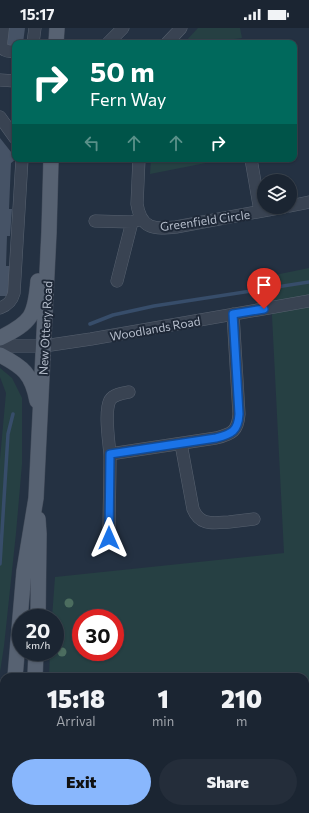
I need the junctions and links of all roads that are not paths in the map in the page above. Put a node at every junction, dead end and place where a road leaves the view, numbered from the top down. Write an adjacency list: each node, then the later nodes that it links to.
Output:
1 (3, 28): 10 (street)
2 (35, 28): 6 (street)
3 (57, 28): 7 (main road)
4 (123, 28): 8 (street)
5 (181, 28): 9 (street)
6 (33, 40)
7 (56, 40)
8 (111, 40)
9 (170, 40)
10 (12, 52)
11 (0, 80): 12 (street)
12 (12, 81)
13 (0, 117): 14 (street)
14 (12, 134)
15 (22, 162): 28 (street)
16 (51, 162): 25 (main road, New Ottery Road)
17 (139, 162): 23 (street)
18 (252, 162): 19 (street)
19 (257, 194)
20 (309, 202): 21 (street)
21 (297, 205)
22 (257, 212): 23 (street, Greenfield Circle)
23 (136, 220): 24 (street); 26 (street)
24 (95, 221)
25 (50, 232): 30 (main road); 32 (main road, New Ottery Road)
26 (117, 281)
27 (309, 301): 29 (street, Woodlands Road)
28 (0, 308)
29 (233, 314): 32 (street, Woodlands Road); 36 (street)
30 (0, 338)
31 (0, 346): 32 (street, Woodlands Road)
32 (44, 346): 35 (main road, New Ottery Road)
33 (0, 355): 35 (main road)
34 (129, 392): 37 (street)
35 (40, 415): 38 (main road, New Ottery Road)
36 (181, 444): 37 (street); 39 (street)
37 (110, 454): 40 (street)
38 (36, 498): 41 (main road, New Ottery Road); 43 (main road, New Ottery Road)
39 (254, 519)
40 (109, 538)
41 (38, 609)
42 (36, 661): 44 (main road)
43 (15, 673)
44 (35, 673)

